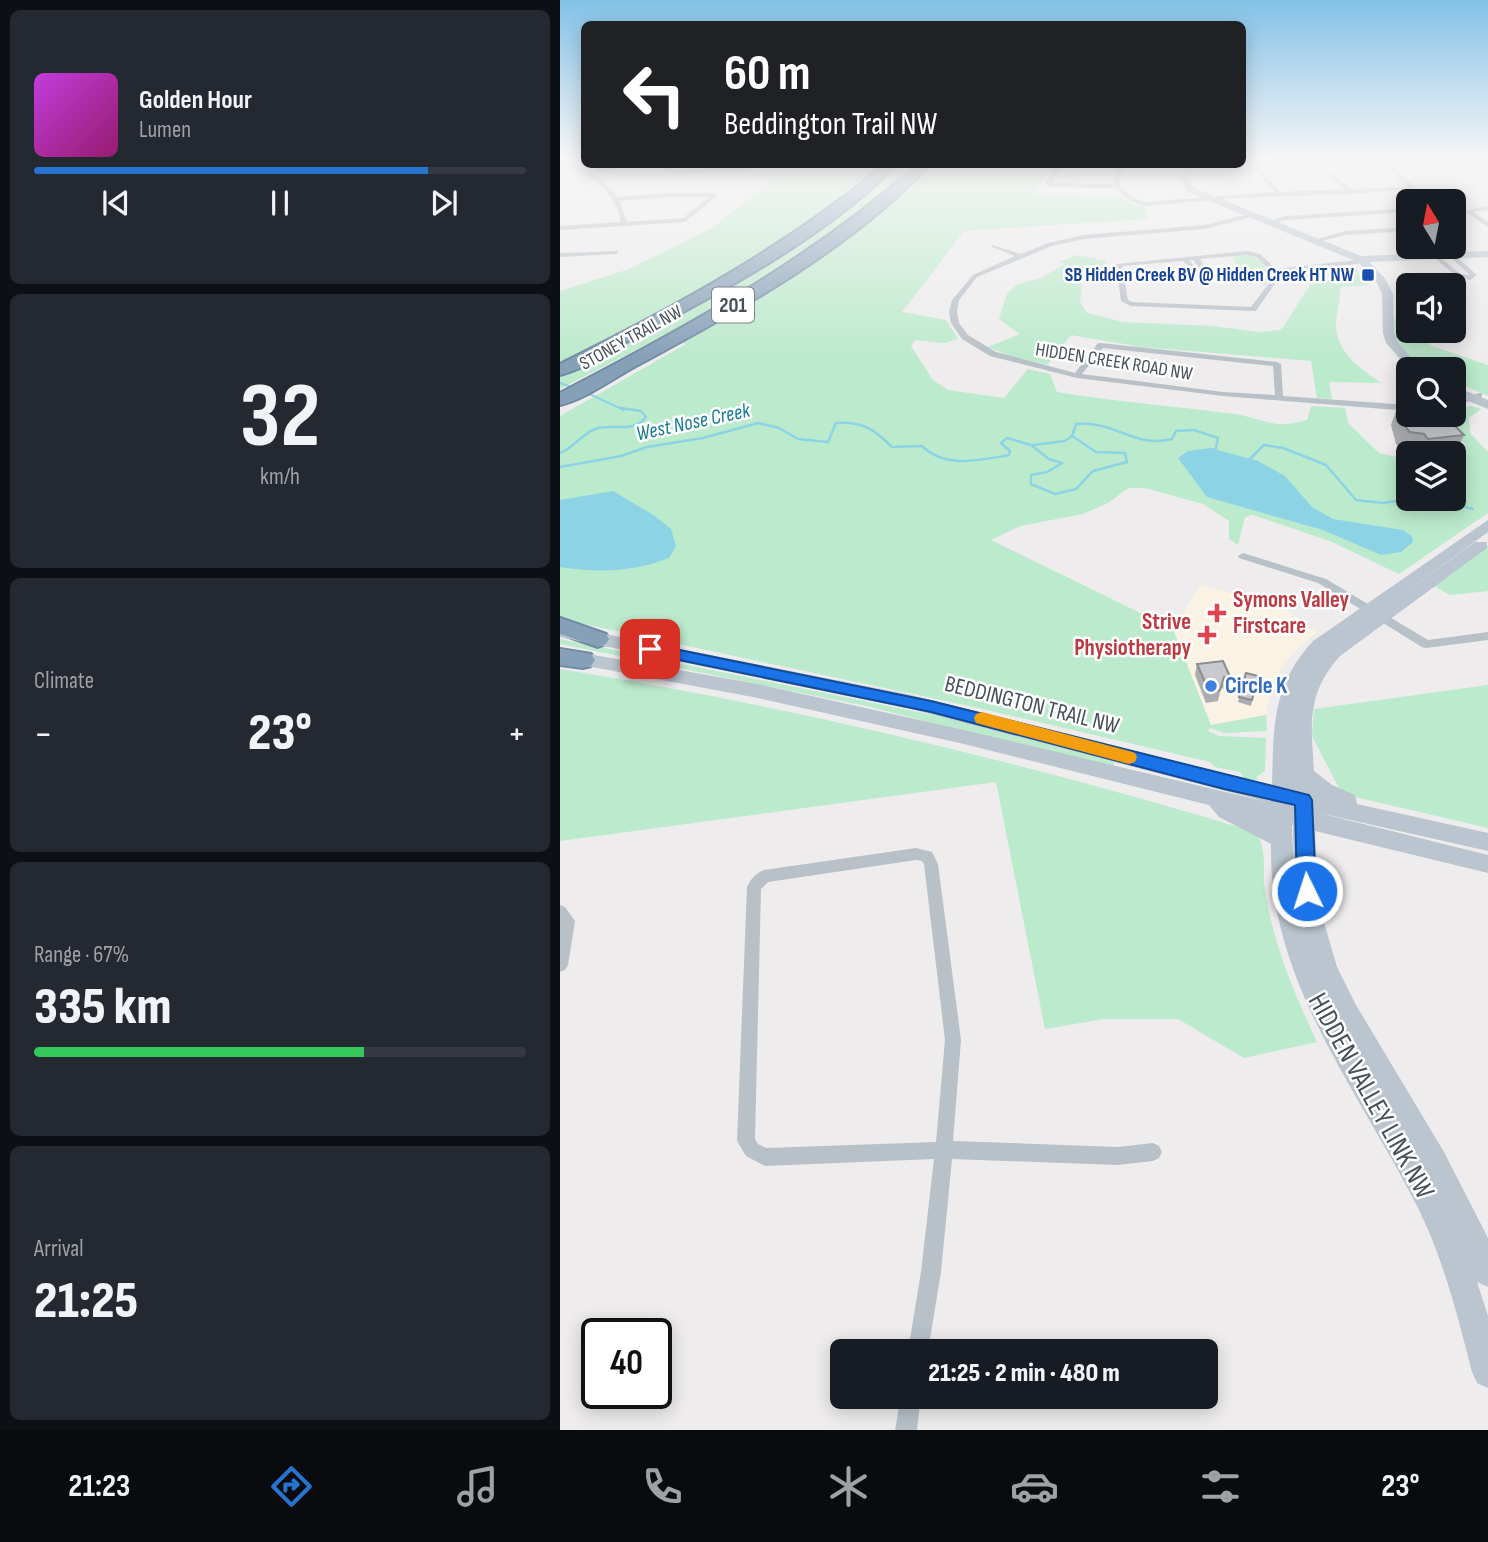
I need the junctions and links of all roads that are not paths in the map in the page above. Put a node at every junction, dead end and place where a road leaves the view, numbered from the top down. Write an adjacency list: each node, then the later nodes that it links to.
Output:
1 (584, 226): 6 (street)
2 (812, 226): 23 (highway, STONEY TRAIL NW / 201)
3 (852, 226): 28 (highway)
4 (1210, 226): 14 (street, HIDDEN CREEK ROAD NW)
5 (1276, 226): 8 (street)
6 (560, 228)
7 (1396, 230): 8 (street)
8 (1317, 240): 20 (street)
9 (994, 246): 14 (street)
10 (616, 252): 13 (street)
11 (1466, 254): 12 (street)
12 (1488, 254)
13 (560, 255)
14 (1020, 256): 24 (street, HIDDEN CREEK ROAD NW)
15 (1396, 257): 20 (street)
16 (1196, 258): 17 (street); 17 (street); 21 (street)
17 (1185, 259): 21 (street)
18 (1439, 259): 19 (street)
19 (1456, 259)
20 (1360, 260): 21 (street); 22 (street)
21 (1273, 269)
22 (1404, 357)
23 (562, 365)
24 (1077, 376): 26 (street, HIDDEN CREEK ROAD NW); 26 (street)
25 (1466, 390): 27 (street)
26 (1279, 398): 29 (street, HIDDEN CREEK ROAD NW)
27 (1482, 399)
28 (562, 407)
29 (1396, 407)
30 (1488, 524): 33 (street)
31 (1488, 540): 33 (street)
32 (1243, 556): 34 (street)
33 (1442, 565): 34 (street)
34 (1376, 612): 36 (street); 39 (street)
35 (560, 629): 37 (highway)
36 (1488, 636)
37 (598, 639): 41 (street, BEDDINGTON TRAIL NW)
38 (568, 657): 41 (street, BEDDINGTON TRAIL NW)
39 (1310, 664): 40 (street); 41 (street)
40 (1304, 775): 41 (street); 42 (street)
41 (1291, 814): 42 (street, BEDDINGTON TRAIL NW); 44 (street, BEDDINGTON TRAIL NW); 49 (street, HIDDEN VALLEY LINK NW); 51 (street, HIDDEN VALLEY LINK NW)
42 (1376, 816): 43 (street, BEDDINGTON TRAIL NW)
43 (1488, 842)
44 (1488, 864)
45 (560, 912): 46 (street)
46 (560, 965)
47 (945, 1150): 47 (street); 48 (street); 50 (street)
48 (1153, 1152)
49 (1488, 1272)
50 (920, 1339)
51 (1488, 1372)
52 (909, 1409): 53 (street)
53 (906, 1430)

